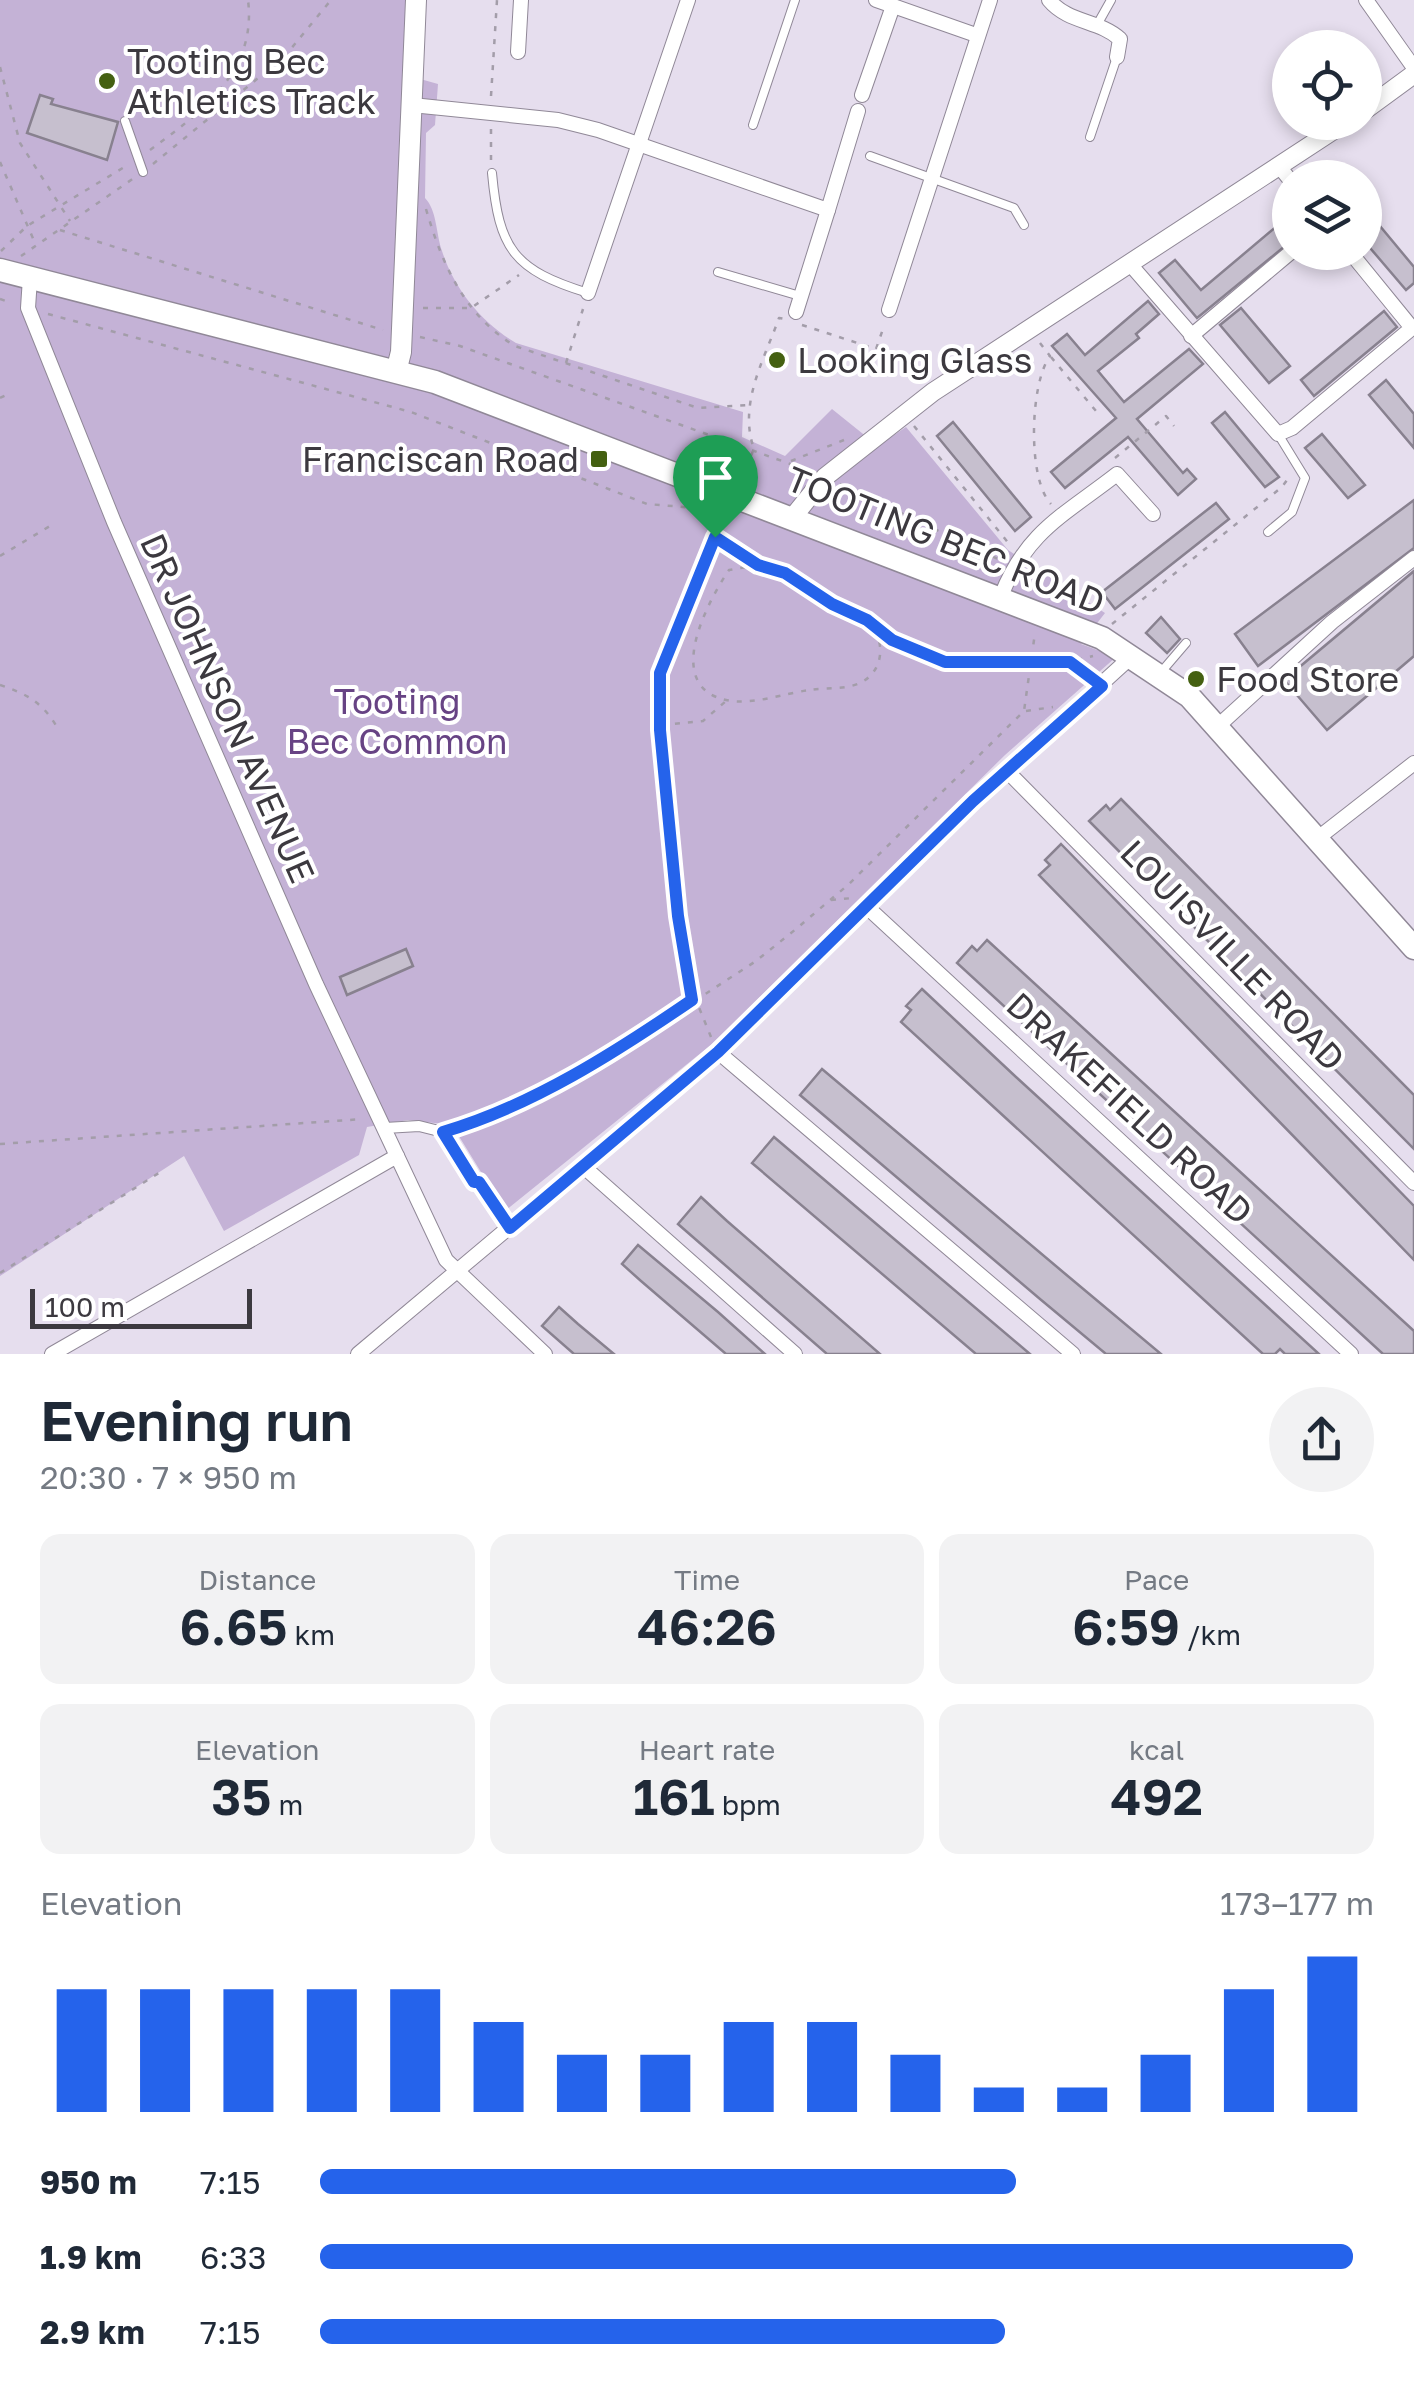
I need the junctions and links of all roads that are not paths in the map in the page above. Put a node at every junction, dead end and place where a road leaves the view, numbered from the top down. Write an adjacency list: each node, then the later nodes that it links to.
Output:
1 (416, 0): 18 (main road)
2 (521, 0): 13 (street)
3 (688, 0): 24 (street)
4 (795, 0): 21 (lane)
5 (876, 0): 10 (street)
6 (990, 0): 12 (street)
7 (1048, 0): 11 (street)
8 (1111, 0): 11 (lane)
9 (1366, 0): 15 (street)
10 (893, 6): 12 (street); 16 (street)
11 (1097, 25): 14 (street)
12 (976, 34): 29 (street)
13 (518, 52)
14 (1117, 58): 22 (lane)
15 (1412, 77): 17 (street)
16 (862, 95)
17 (1382, 98)
18 (412, 105): 24 (street); 44 (main road)
19 (858, 112): 31 (street)
20 (124, 121): 27 (lane)
21 (754, 125)
22 (1090, 137)
23 (1324, 140): 26 (street)
24 (636, 144): 31 (street); 39 (street)
25 (870, 156): 29 (lane)
26 (1300, 160)
27 (143, 172)
28 (492, 173): 39 (lane)
29 (932, 176): 32 (lane); 41 (street)
30 (1272, 180): 34 (street)
31 (828, 210): 40 (street)
32 (1024, 225)
33 (0, 256): 38 (highway, TOOTING BEC ROAD)
34 (1129, 263): 43 (street); 47 (street)
35 (1272, 267): 43 (street)
36 (1365, 270): 45 (street)
37 (718, 272): 40 (lane)
38 (30, 278): 44 (highway, TOOTING BEC ROAD); 61 (street, DR JOHNSON AVENUE)
39 (588, 293)
40 (802, 296): 42 (street)
41 (889, 310)
42 (796, 312)
43 (1191, 336): 45 (street)
44 (396, 372): 47 (highway, TOOTING BEC ROAD)
45 (1278, 434): 48 (lane)
46 (1154, 514): 50 (street)
47 (793, 517): 50 (highway, TOOTING BEC ROAD)
48 (1268, 532)
49 (1414, 558): 54 (street)
50 (1001, 596): 52 (highway, TOOTING BEC ROAD)
51 (1186, 643): 53 (lane)
52 (1132, 656): 53 (highway, TOOTING BEC ROAD); 56 (street)
53 (1159, 674): 54 (highway, TOOTING BEC ROAD)
54 (1217, 727): 57 (highway, TOOTING BEC ROAD)
55 (1414, 763): 57 (street)
56 (1007, 771): 58 (street); 66 (street, LOUISVILLE ROAD)
57 (1318, 838): 59 (highway, TOOTING BEC ROAD)
58 (862, 902): 60 (street); 73 (street, DRAKEFIELD ROAD)
59 (1414, 948)
60 (718, 1052): 64 (street); 72 (street)
61 (382, 1122): 62 (street); 63 (street, DR JOHNSON AVENUE)
62 (443, 1132): 65 (lane)
63 (397, 1156): 67 (street, DR JOHNSON AVENUE); 68 (street)
64 (584, 1168): 67 (street); 71 (street)
65 (474, 1182)
66 (1414, 1183)
67 (456, 1273): 69 (street); 70 (street, DR JOHNSON AVENUE)
68 (52, 1354)
69 (358, 1354)
70 (545, 1354)
71 (796, 1354)
72 (1073, 1354)
73 (1351, 1354)

